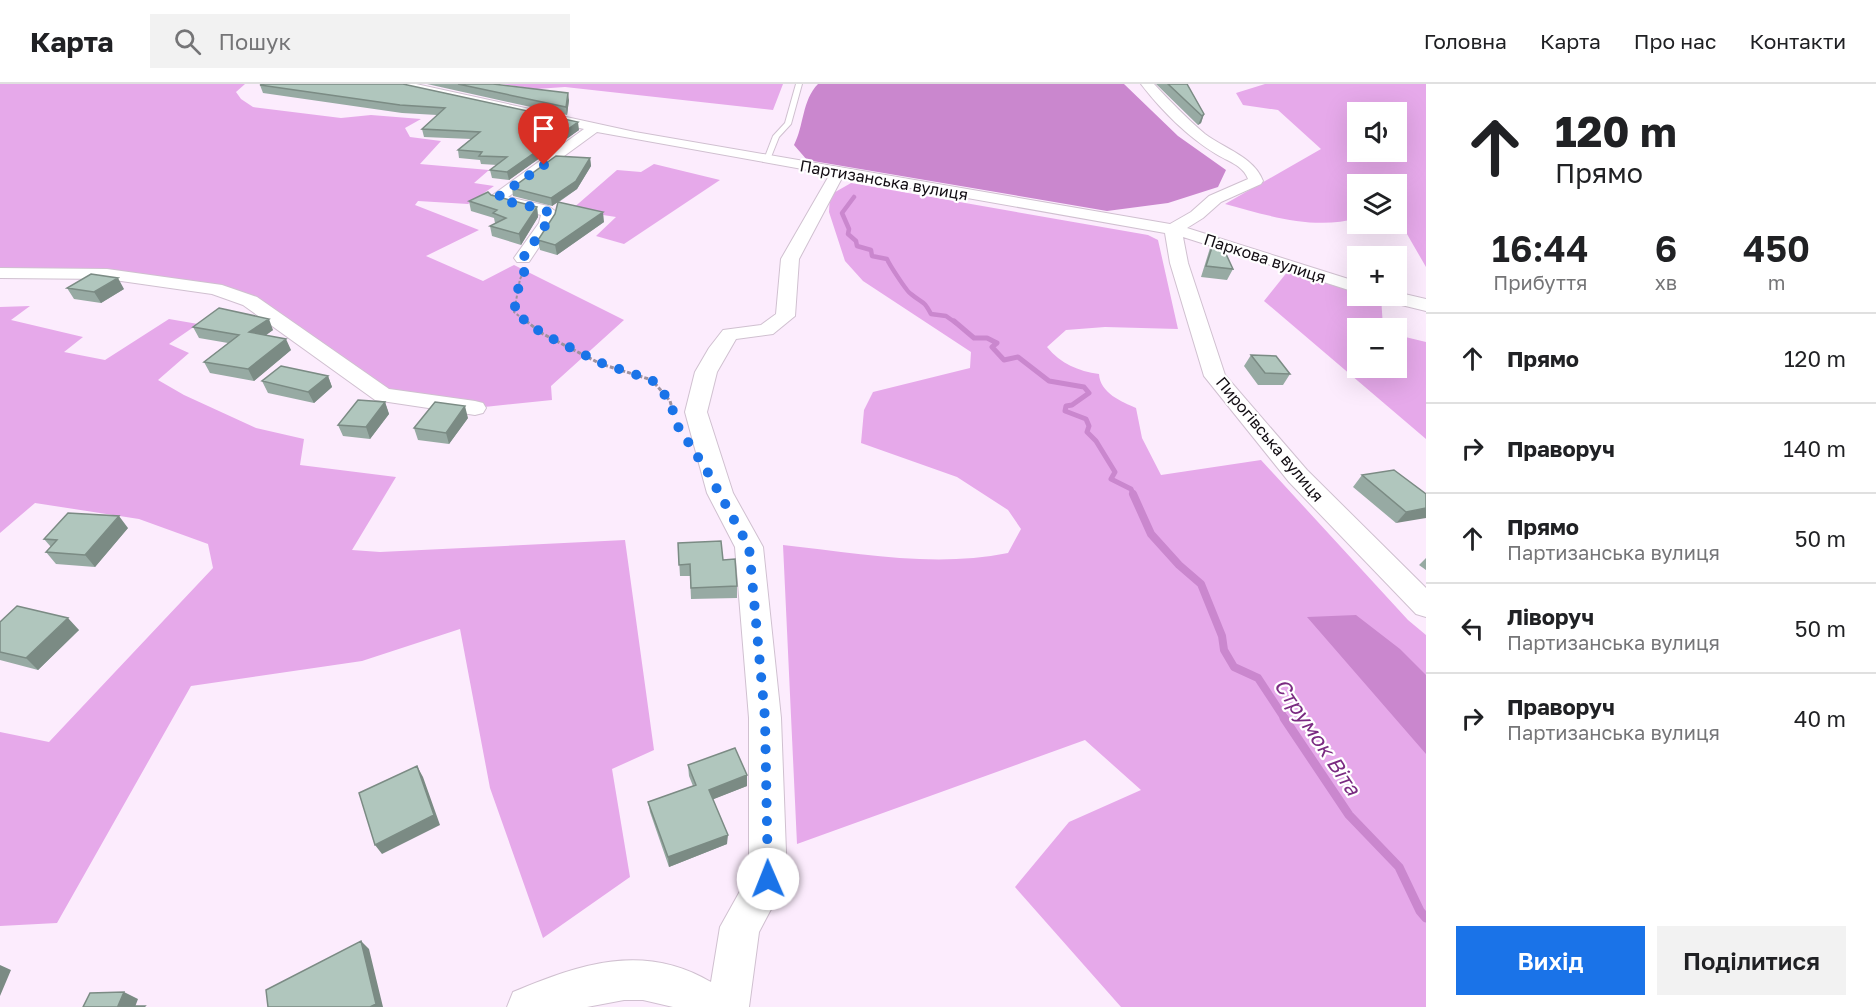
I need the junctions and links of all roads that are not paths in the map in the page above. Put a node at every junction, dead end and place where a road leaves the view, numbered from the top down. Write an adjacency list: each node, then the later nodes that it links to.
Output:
1 (400, 84): 4 (street, Партизанська вулиця)
2 (799, 84): 5 (lane)
3 (1147, 84): 7 (street)
4 (595, 127): 5 (street, Партизанська вулиця); 8 (street)
5 (766, 160): 6 (street, Партизанська вулиця)
6 (838, 172): 7 (street, Партизанська вулиця); 17 (street)
7 (1173, 229): 10 (street, Паркова вулиця); 14 (street, Пирогівська вулиця)
8 (523, 258)
9 (0, 273): 13 (street)
10 (1347, 284)
11 (1407, 300): 12 (street)
12 (1426, 305)
13 (475, 408)
14 (1426, 606)
15 (528, 1007): 16 (street)
16 (712, 1007)
17 (728, 1007)

